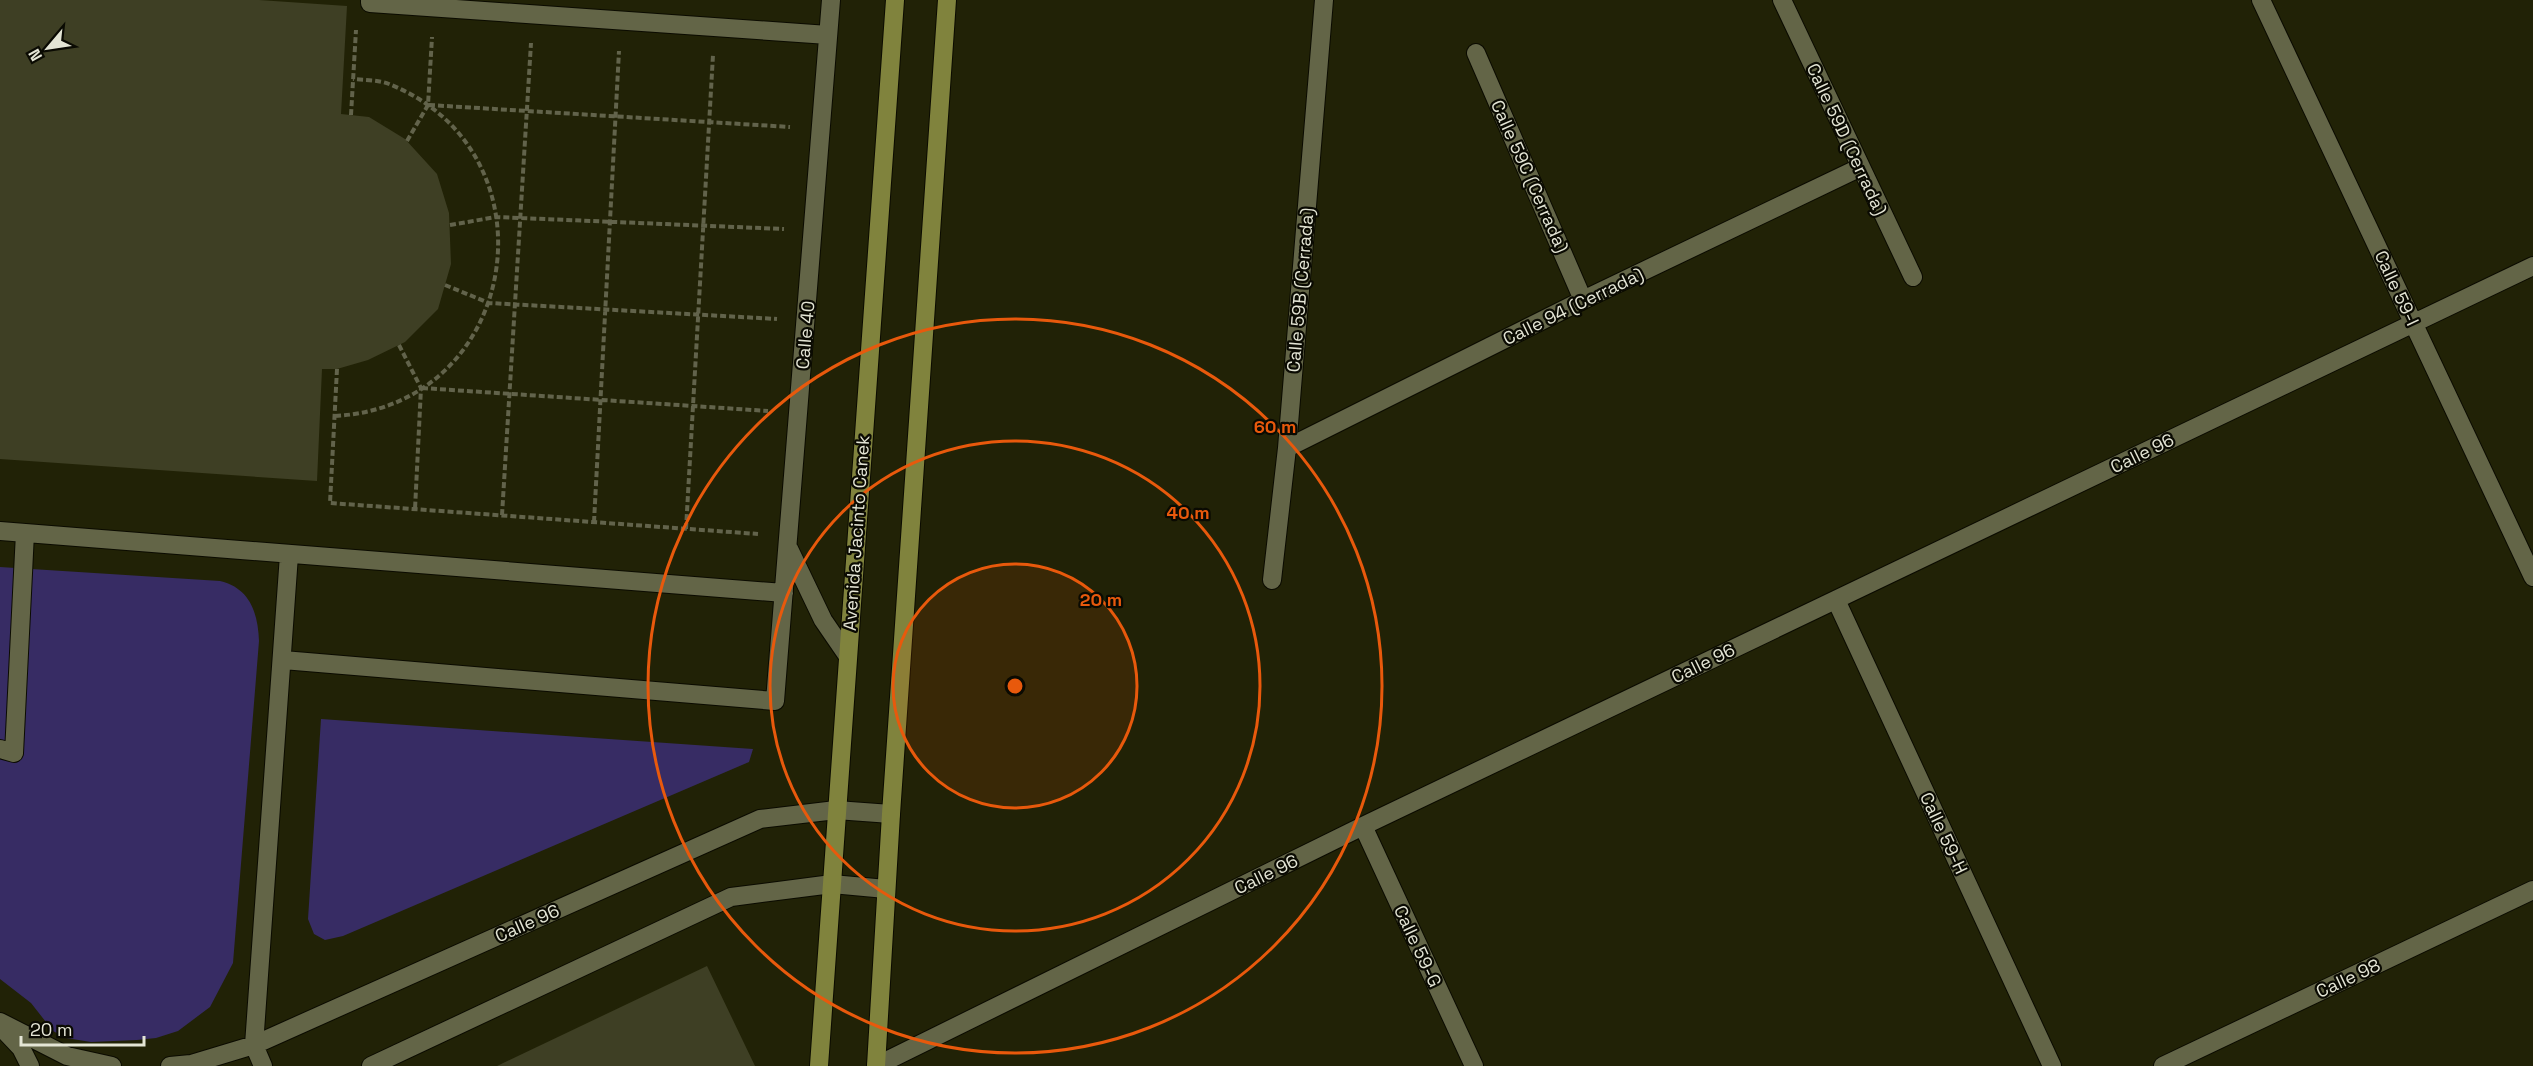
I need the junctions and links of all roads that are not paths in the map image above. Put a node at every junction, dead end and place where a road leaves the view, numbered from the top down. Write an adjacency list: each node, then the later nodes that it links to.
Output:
1 (370, 0): 8 (street)
2 (831, 0): 8 (street, Calle 40)
3 (895, 0): 24 (main road, Avenida Jacinto Canek)
4 (947, 0): 28 (main road)
5 (1324, 0): 15 (street, Calle 59B (Cerrada))
6 (1782, 0): 10 (street, Calle 59D (Cerrada))
7 (2261, 0): 14 (street, Calle 59-I)
8 (828, 35): 18 (street, Calle 40)
9 (1476, 53): 13 (street, Calle 59C (Cerrada))
10 (1861, 167): 12 (street, Calle 59D (Cerrada)); 13 (street, Calle 94 (Cerrada))
11 (2533, 266): 14 (street, Calle 96)
12 (1913, 277)
13 (1583, 300): 15 (street, Calle 94 (Cerrada))
14 (2414, 323): 20 (street, Calle 59-I); 23 (street, Calle 96)
15 (1287, 448): 21 (street, Calle 59B (Cerrada))
16 (0, 531): 17 (street)
17 (25, 533): 19 (street); 26 (street)
18 (788, 548): 22 (street, Calle 40); 24 (street)
19 (289, 555): 22 (street); 25 (street)
20 (2533, 577)
21 (1272, 580)
22 (784, 593): 25 (street, Calle 40)
23 (1836, 600): 29 (street, Calle 96); 43 (street, Calle 59-H)
24 (847, 655): 27 (main road, Avenida Jacinto Canek)
25 (283, 660): 34 (street)
26 (0, 749)
27 (836, 810): 28 (street, Calle 96); 30 (main road, Avenida Jacinto Canek); 34 (street, Calle 96)
28 (891, 814): 31 (main road)
29 (1363, 826): 41 (street, Calle 96); 42 (street, Calle 59-G)
30 (832, 884): 31 (street); 39 (street); 40 (main road, Avenida Jacinto Canek)
31 (886, 889): 41 (main road)
32 (2533, 890): 44 (street, Calle 98)
33 (0, 1024): 35 (street); 36 (street)
34 (254, 1045): 37 (street, Calle 96); 38 (street)
35 (30, 1066)
36 (112, 1066)
37 (170, 1066)
38 (263, 1066)
39 (371, 1066)
40 (819, 1066)
41 (876, 1066)
42 (1474, 1066)
43 (2052, 1066)
44 (2163, 1066)

